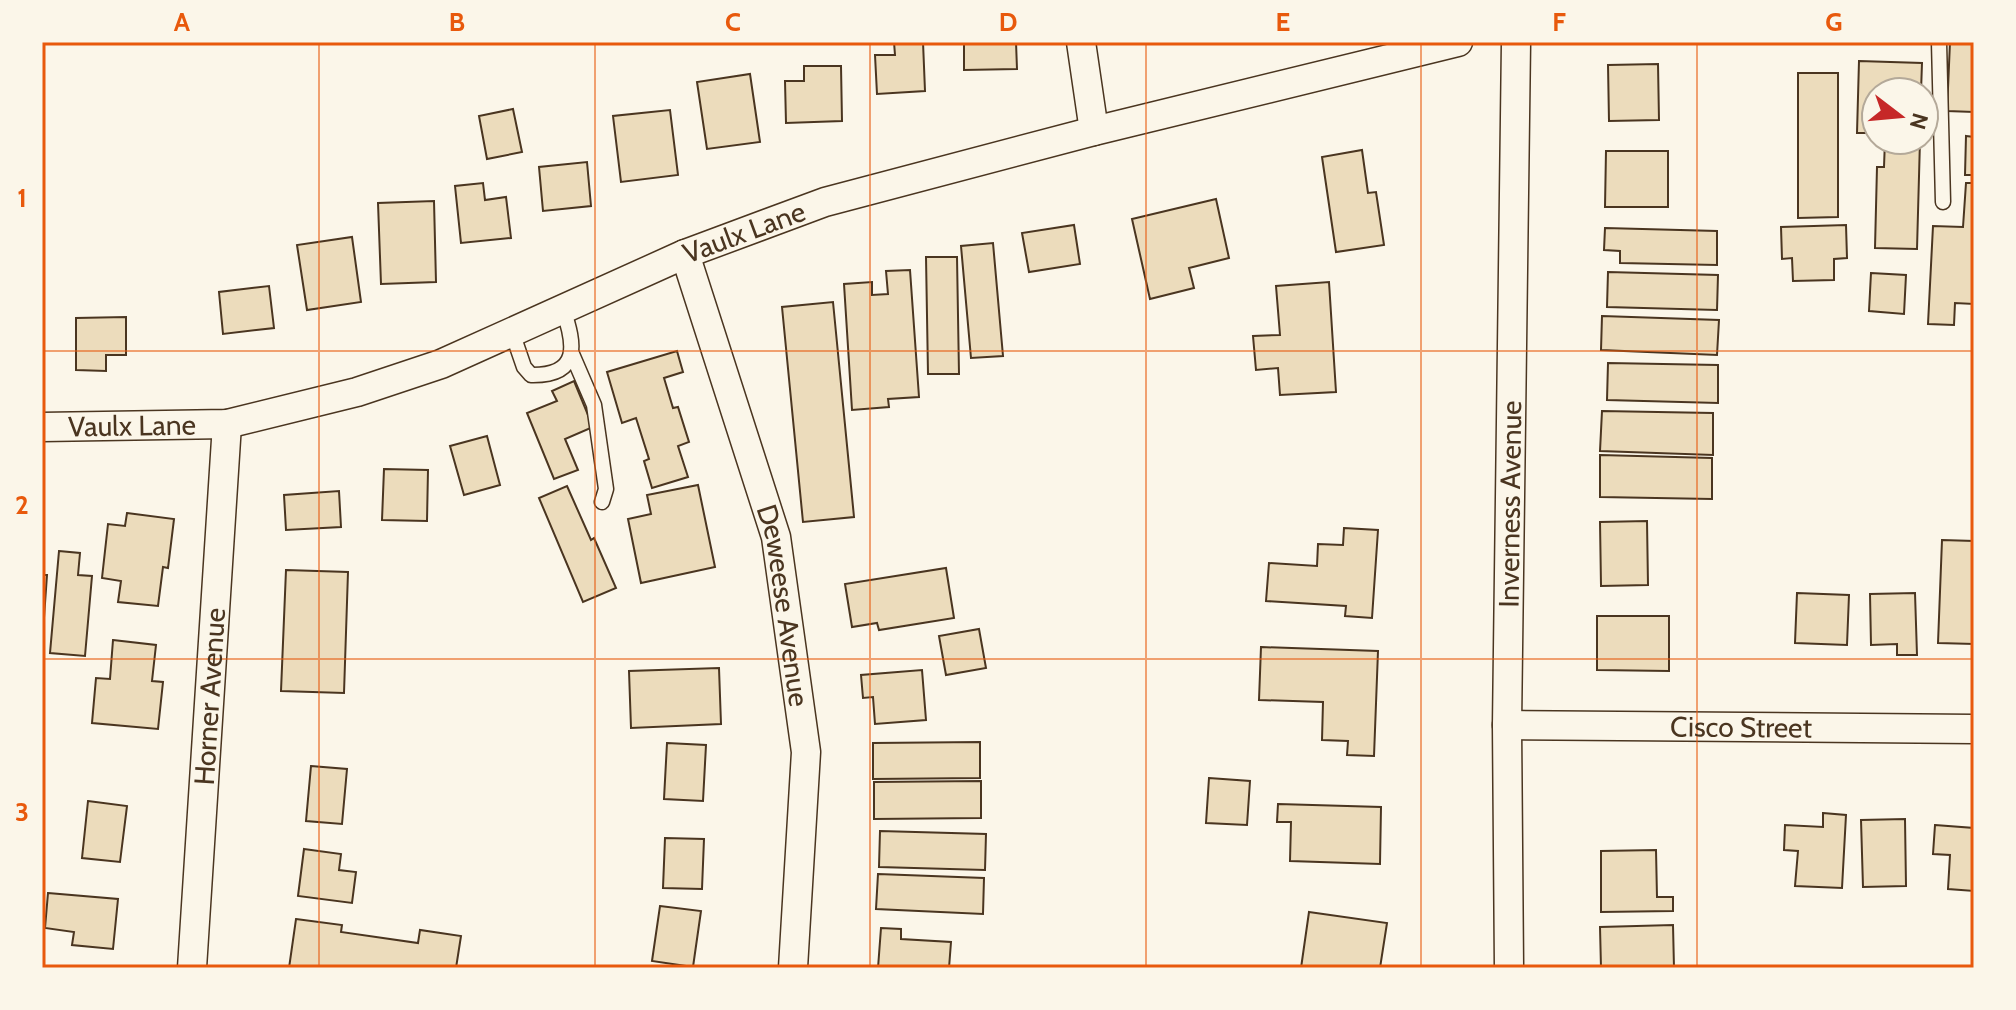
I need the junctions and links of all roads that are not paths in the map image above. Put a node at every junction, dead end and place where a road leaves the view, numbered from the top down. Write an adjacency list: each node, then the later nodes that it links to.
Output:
1 (1081, 42): 5 (street)
2 (1458, 42): 5 (street, Vaulx Lane)
3 (1516, 42): 14 (street, Inverness Avenue)
4 (1939, 42): 6 (lane)
5 (1094, 131): 7 (street, Vaulx Lane)
6 (1943, 202)
7 (685, 254): 8 (street, Vaulx Lane); 17 (street, Deweese Avenue)
8 (563, 309): 9 (street, Vaulx Lane); 10 (lane)
9 (512, 332): 10 (lane); 11 (street, Vaulx Lane)
10 (572, 354): 13 (lane)
11 (227, 424): 12 (street, Vaulx Lane); 16 (street, Horner Avenue)
12 (42, 427)
13 (602, 502)
14 (1507, 725): 15 (street, Cisco Street); 18 (street, Inverness Avenue)
15 (1974, 729)
16 (192, 968)
17 (793, 968)
18 (1509, 968)

